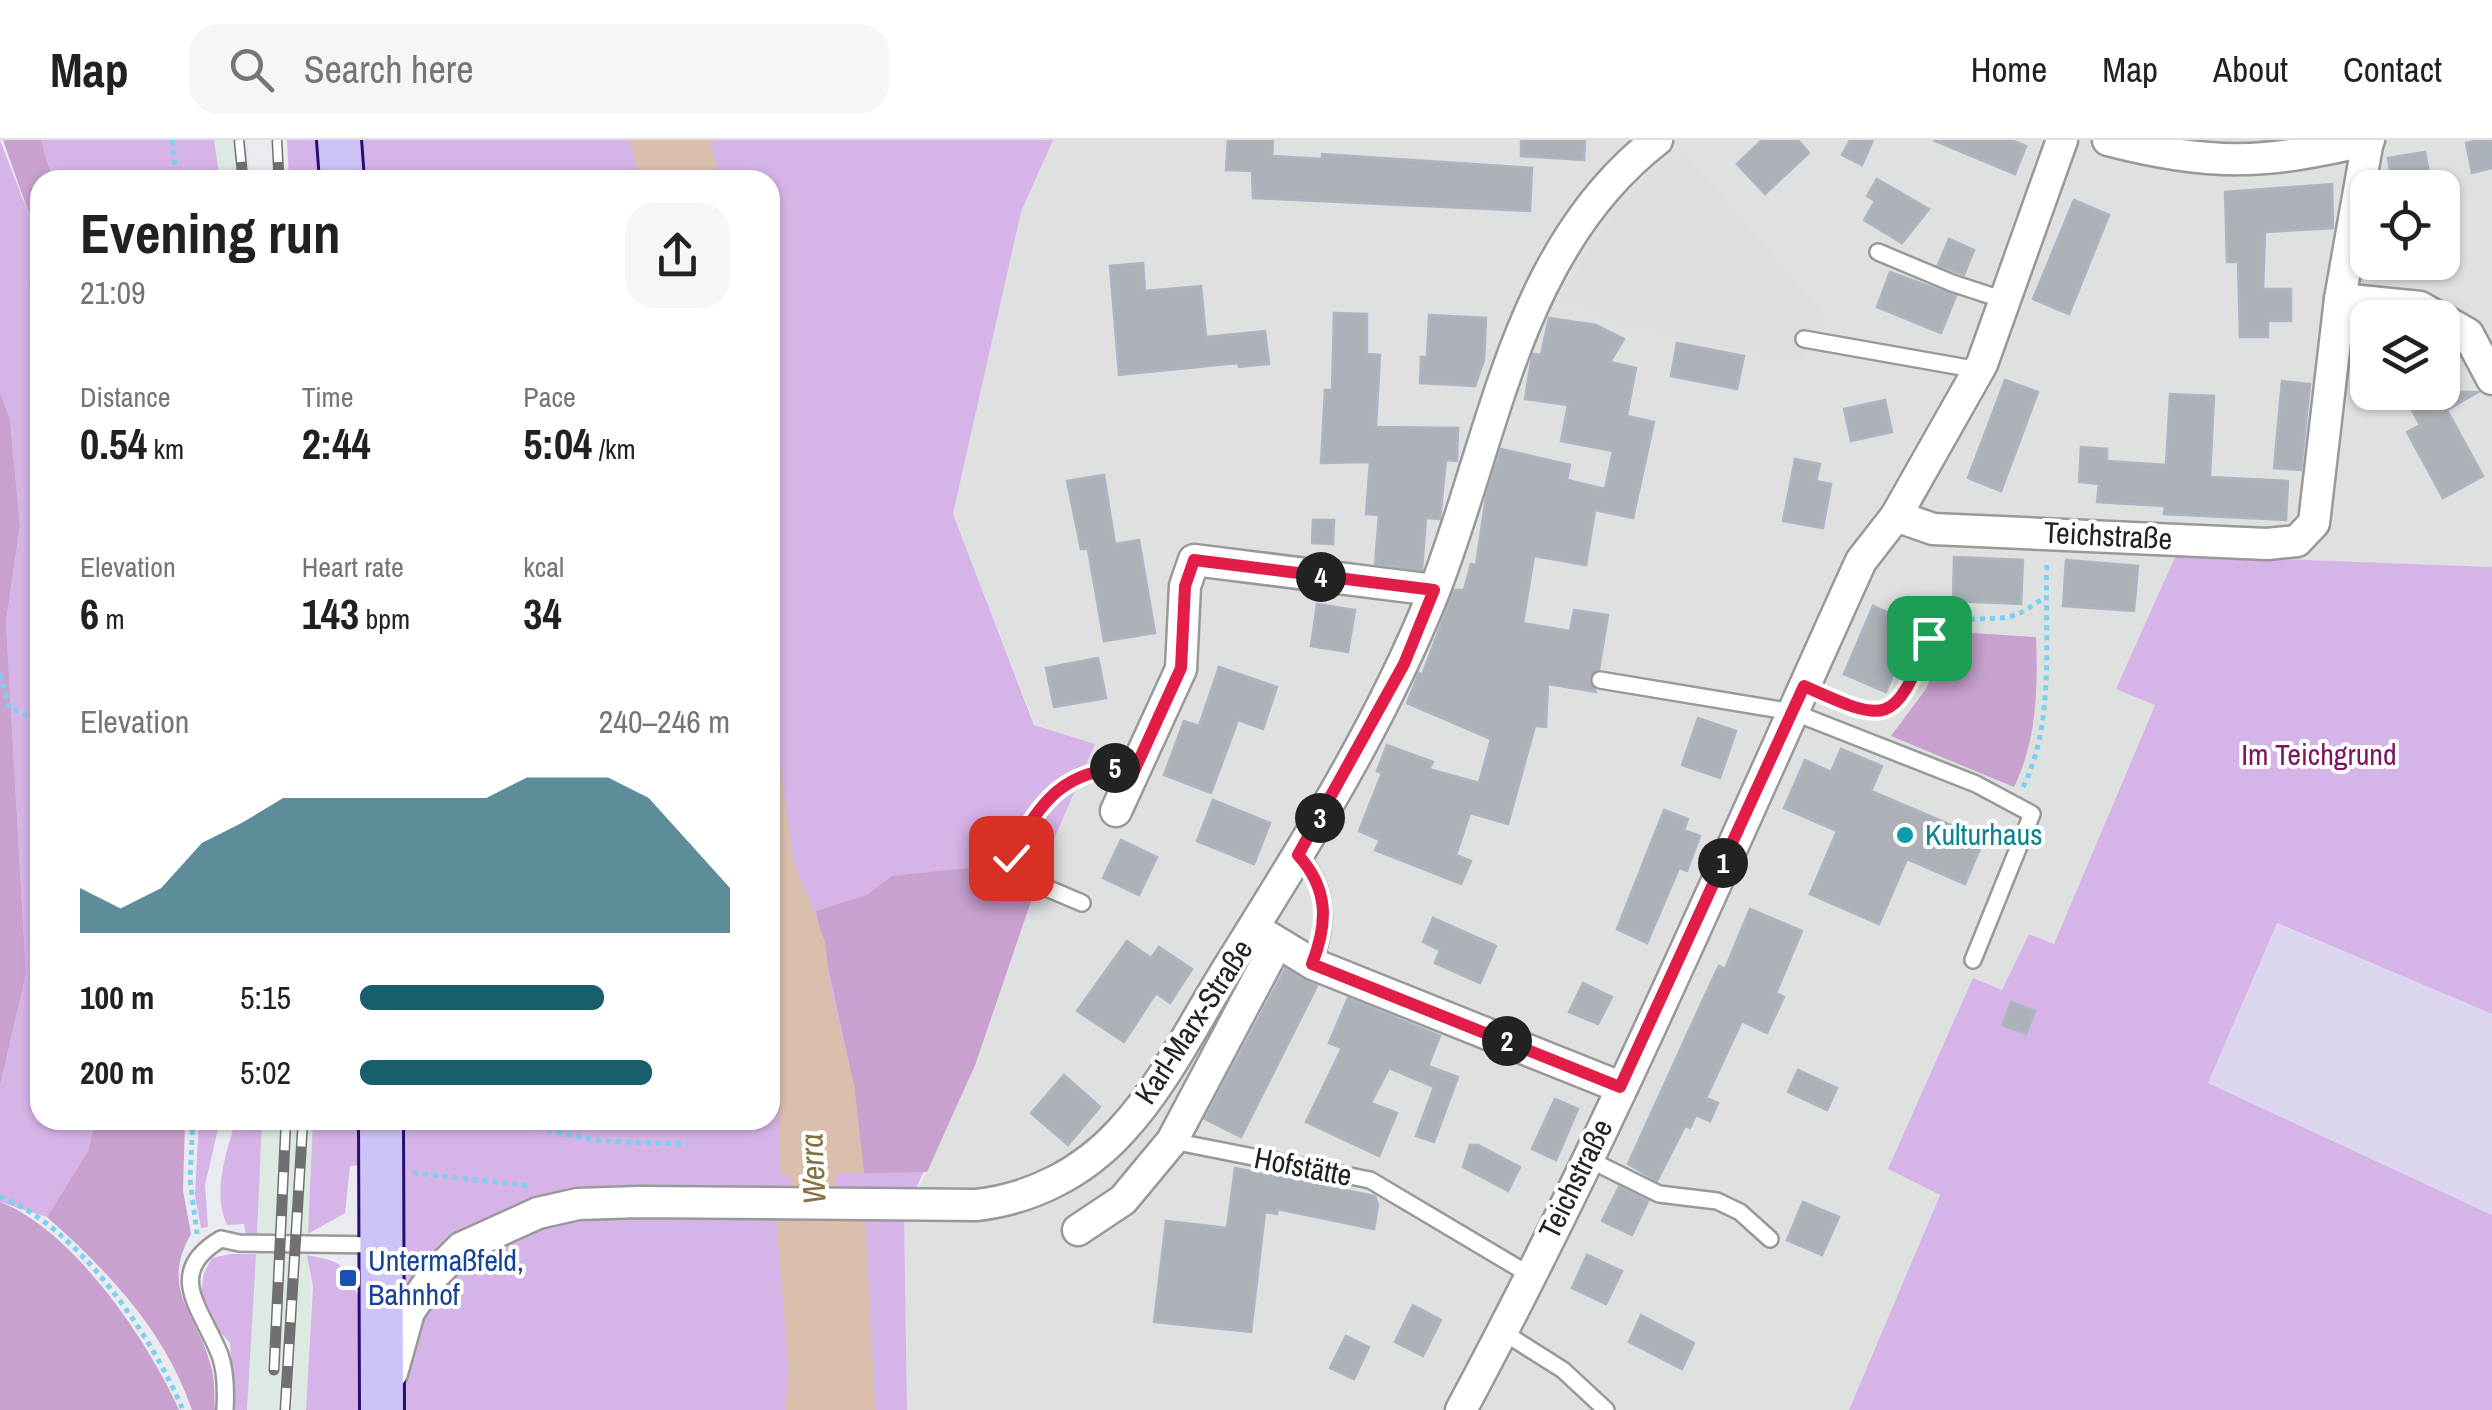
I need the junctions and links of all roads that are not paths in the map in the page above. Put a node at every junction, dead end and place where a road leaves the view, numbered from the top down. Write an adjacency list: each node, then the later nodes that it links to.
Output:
1 (339, 140): 6 (main road)
2 (1657, 140): 16 (street, Karl-Marx-Straße)
3 (2062, 140): 8 (street, Teichstraße)
4 (2108, 140): 5 (street)
5 (2369, 140): 9 (street)
6 (341, 170)
7 (1878, 252): 8 (lane)
8 (2004, 300): 13 (street, Teichstraße)
9 (2340, 300): 10 (street); 15 (street, Teichstraße)
10 (2350, 301)
11 (2460, 329): 14 (street)
12 (1804, 339): 13 (lane)
13 (1978, 370): 15 (street, Teichstraße)
14 (2492, 379)
15 (1896, 516): 18 (street, Teichstraße)
16 (1434, 590): 19 (street); 21 (street, Karl-Marx-Straße)
17 (1600, 680): 18 (lane)
18 (1799, 699): 24 (lane); 26 (street, Teichstraße)
19 (1135, 769): 20 (street); 22 (lane)
20 (1116, 811)
21 (1298, 855): 23 (street, Karl-Marx-Straße); 25 (lane)
22 (1082, 902)
23 (1265, 935): 25 (street); 28 (street); 36 (street, Karl-Marx-Straße)
24 (1972, 960)
25 (1312, 964): 26 (street)
26 (1620, 1087): 29 (street, Teichstraße)
27 (381, 1130): 32 (main road)
28 (1172, 1140): 30 (street); 33 (lane, Hofstätte)
29 (1586, 1158): 31 (lane); 33 (street, Teichstraße)
30 (1078, 1230)
31 (1770, 1239)
32 (381, 1244): 35 (lane); 36 (main road)
33 (1530, 1274): 34 (street, Teichstraße)
34 (1503, 1332): 37 (street, Teichstraße); 38 (lane)
35 (225, 1410)
36 (382, 1410)
37 (1461, 1410)
38 (1606, 1410)

